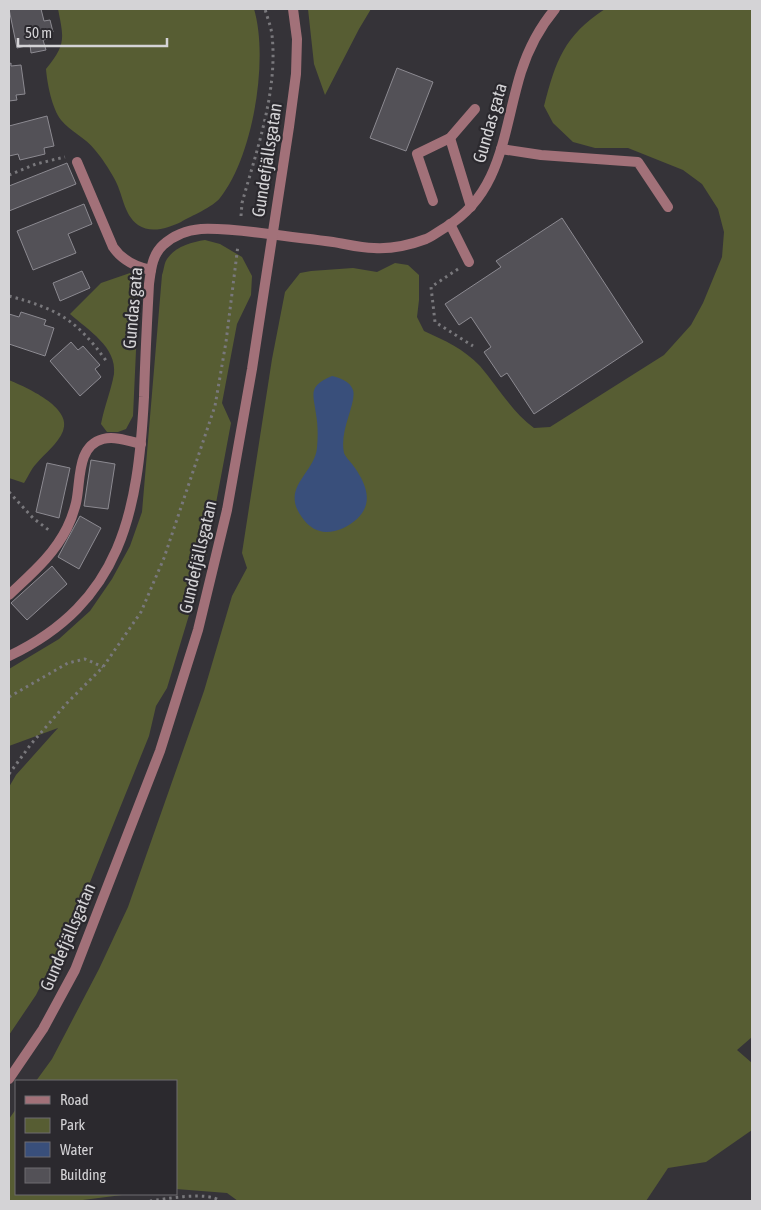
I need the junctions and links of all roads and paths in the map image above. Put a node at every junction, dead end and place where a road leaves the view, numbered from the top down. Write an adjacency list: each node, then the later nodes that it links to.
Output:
1 (264, 9): 13 (path)
2 (293, 9): 14 (street, Gundefjällsgatan)
3 (555, 9): 6 (street, Gundas gata)
4 (475, 109): 5 (street)
5 (450, 138): 9 (street); 11 (street)
6 (501, 149): 10 (street); 11 (street, Gundas gata)
7 (77, 162): 8 (path); 16 (street)
8 (9, 174)
9 (433, 201)
10 (668, 206)
11 (471, 207): 12 (street, Gundas gata)
12 (450, 224): 14 (street, Gundas gata); 15 (street)
13 (239, 230): 14 (street, Gundas gata); 16 (street, Gundas gata); 25 (path)
14 (272, 235): 28 (street, Gundefjällsgatan)
15 (469, 262): 18 (path)
16 (151, 270): 20 (street, Gundas gata)
17 (9, 296): 19 (path)
18 (474, 346)
19 (107, 362)
20 (141, 444): 22 (street); 24 (street, Gundas gata)
21 (9, 492): 22 (path)
22 (62, 536): 23 (street)
23 (9, 595)
24 (9, 656)
25 (103, 667): 26 (path); 27 (path)
26 (9, 697)
27 (9, 774)
28 (9, 1079)
29 (150, 1201): 30 (path)
30 (220, 1201)

